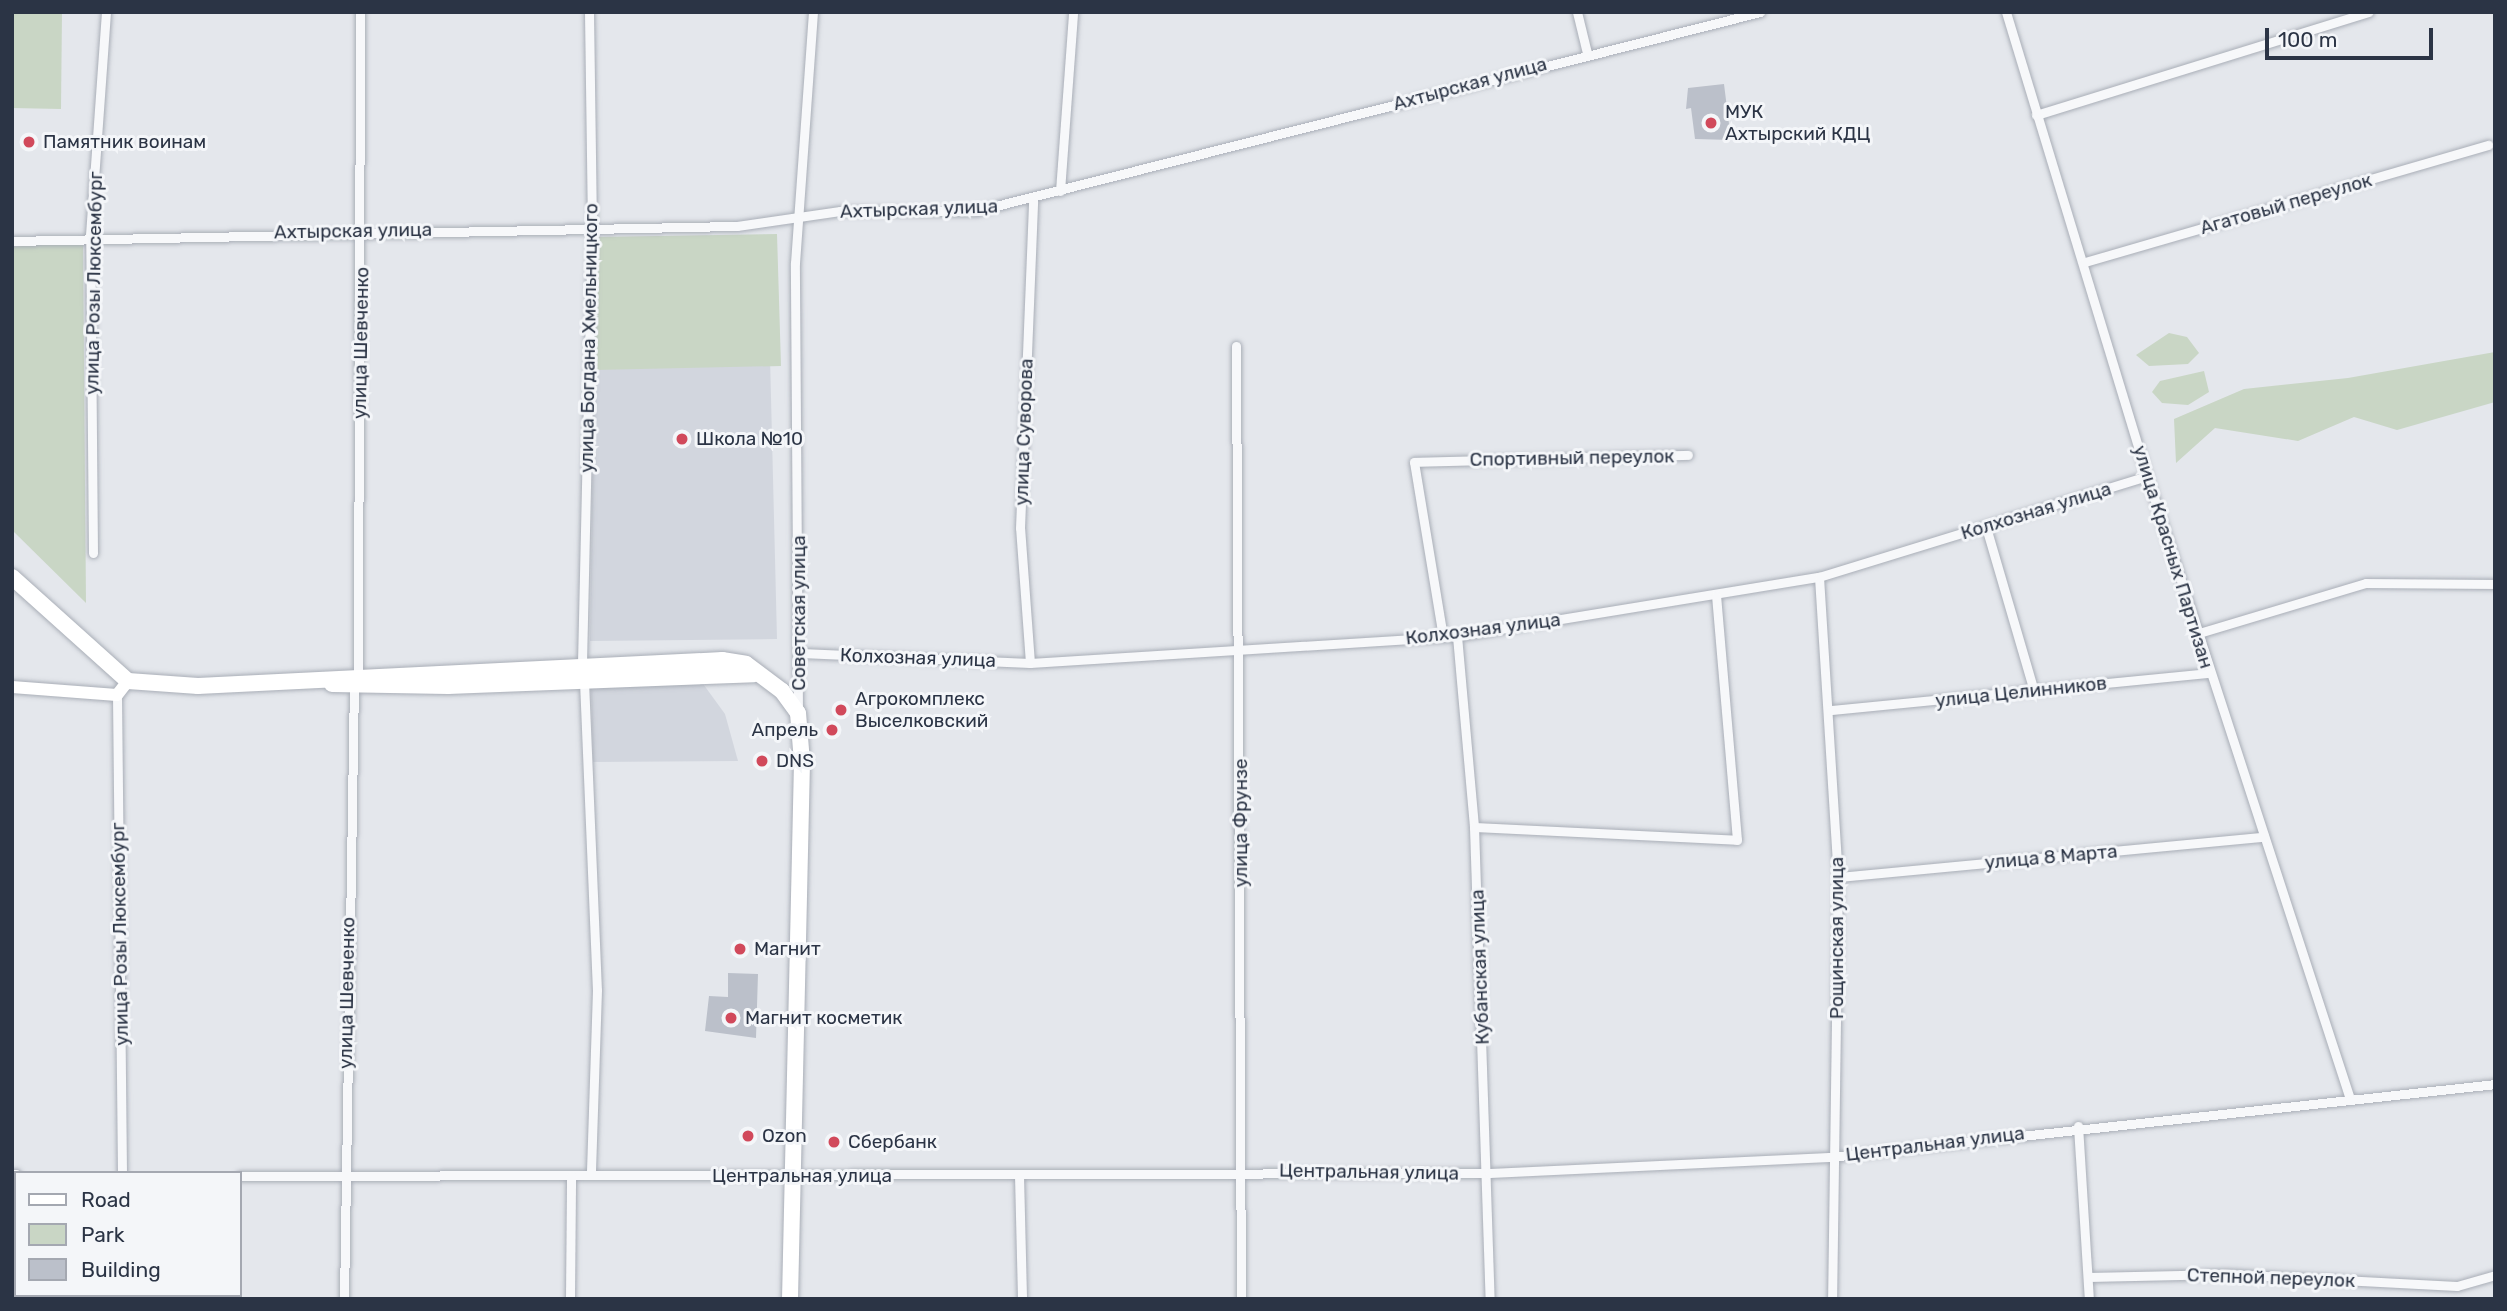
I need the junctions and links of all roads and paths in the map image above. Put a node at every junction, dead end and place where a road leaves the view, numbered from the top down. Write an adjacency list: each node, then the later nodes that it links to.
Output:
1 (106, 12): 18 (street, улица Розы Люксембург)
2 (360, 12): 17 (street, улица Шевченко)
3 (589, 12): 16 (street, улица Богдана Хмельницкого)
4 (813, 12): 15 (street, Советская улица)
5 (1073, 12): 13 (street)
6 (1577, 12): 10 (street)
7 (1760, 12): 10 (street, Ахтырская улица)
8 (2006, 12): 11 (street, улица Красных Партизан)
9 (2368, 12): 11 (street)
10 (1587, 53): 13 (street, Ахтырская улица)
11 (2036, 115): 20 (street, улица Красных Партизан)
12 (2488, 145): 20 (street, Агатовый переулок)
13 (1060, 191): 14 (street, Ахтырская улица)
14 (1033, 201): 15 (street, Ахтырская улица); 36 (street, улица Суворова)
15 (797, 220): 16 (street, Ахтырская улица); 34 (street, Советская улица)
16 (592, 228): 17 (street, Ахтырская улица); 35 (street, улица Богдана Хмельницкого)
17 (362, 232): 18 (street, Ахтырская улица); 39 (street, улица Шевченко)
18 (90, 235): 19 (street, Ахтырская улица); 25 (street, улица Розы Люксембург)
19 (12, 240)
20 (2085, 262): 23 (street, улица Красных Партизан)
21 (1236, 346): 33 (street, улица Фрунзе)
22 (1688, 455): 32 (street, Спортивный переулок)
23 (2147, 476): 24 (street, Колхозная улица); 30 (street, улица Красных Партизан)
24 (1986, 527): 27 (street, Колхозная улица); 43 (street)
25 (93, 554)
26 (12, 577): 40 (highway)
27 (1819, 577): 29 (street, Колхозная улица); 45 (street, Рощинская улица)
28 (2495, 584): 30 (street)
29 (1716, 596): 31 (street, Колхозная улица); 47 (street)
30 (2199, 633): 37 (street, улица Красных Партизан)
31 (1457, 636): 32 (street, Колхозная улица); 47 (street, Кубанская улица)
32 (1443, 637): 33 (street, Колхозная улица)
33 (1242, 648): 36 (street, Колхозная улица); 54 (street, улица Фрунзе)
34 (801, 653): 36 (street, Колхозная улица); 46 (street, Советская улица)
35 (582, 663): 38 (highway); 39 (highway)
36 (1030, 663)
37 (2210, 673): 43 (street, улица Целинников); 48 (street, улица Красных Партизан)
38 (763, 674): 41 (highway); 46 (highway)
39 (356, 680): 40 (highway); 41 (highway); 60 (street, улица Шевченко)
40 (128, 681): 44 (street)
41 (584, 681): 57 (street)
42 (12, 687): 44 (street)
43 (2034, 691): 45 (street, улица Целинников)
44 (117, 695): 55 (street, улица Розы Люксембург)
45 (1832, 710): 49 (street, Рощинская улица)
46 (798, 713): 62 (highway, Советская улица)
47 (1474, 827): 56 (street, Кубанская улица)
48 (2264, 837): 49 (street, улица 8 Марта); 51 (street, улица Красных Партизан)
49 (1838, 877): 53 (street, Рощинская улица)
50 (2495, 1084): 51 (street, Центральная улица)
51 (2350, 1099): 52 (street, Центральная улица)
52 (2078, 1126): 53 (street, Центральная улица); 64 (street)
53 (1830, 1157): 56 (street, Центральная улица); 71 (street, Рощинская улица)
54 (1240, 1170): 56 (street, Центральная улица); 58 (street, Центральная улица); 69 (street, улица Фрунзе)
55 (122, 1171)
56 (1489, 1173): 70 (street, Кубанская улица)
57 (592, 1175): 61 (street, Центральная улица); 62 (street, Центральная улица)
58 (1019, 1175): 62 (street, Центральная улица); 68 (street)
59 (242, 1176): 60 (street, Центральная улица)
60 (344, 1176): 61 (street, Центральная улица); 65 (street, улица Шевченко)
61 (571, 1176): 66 (street)
62 (790, 1177): 67 (highway, Советская улица)
63 (2495, 1275): 64 (street, Степной переулок)
64 (2088, 1277): 72 (street)
65 (344, 1299)
66 (569, 1299)
67 (790, 1299)
68 (1022, 1299)
69 (1241, 1299)
70 (1490, 1299)
71 (1832, 1299)
72 (2089, 1299)

